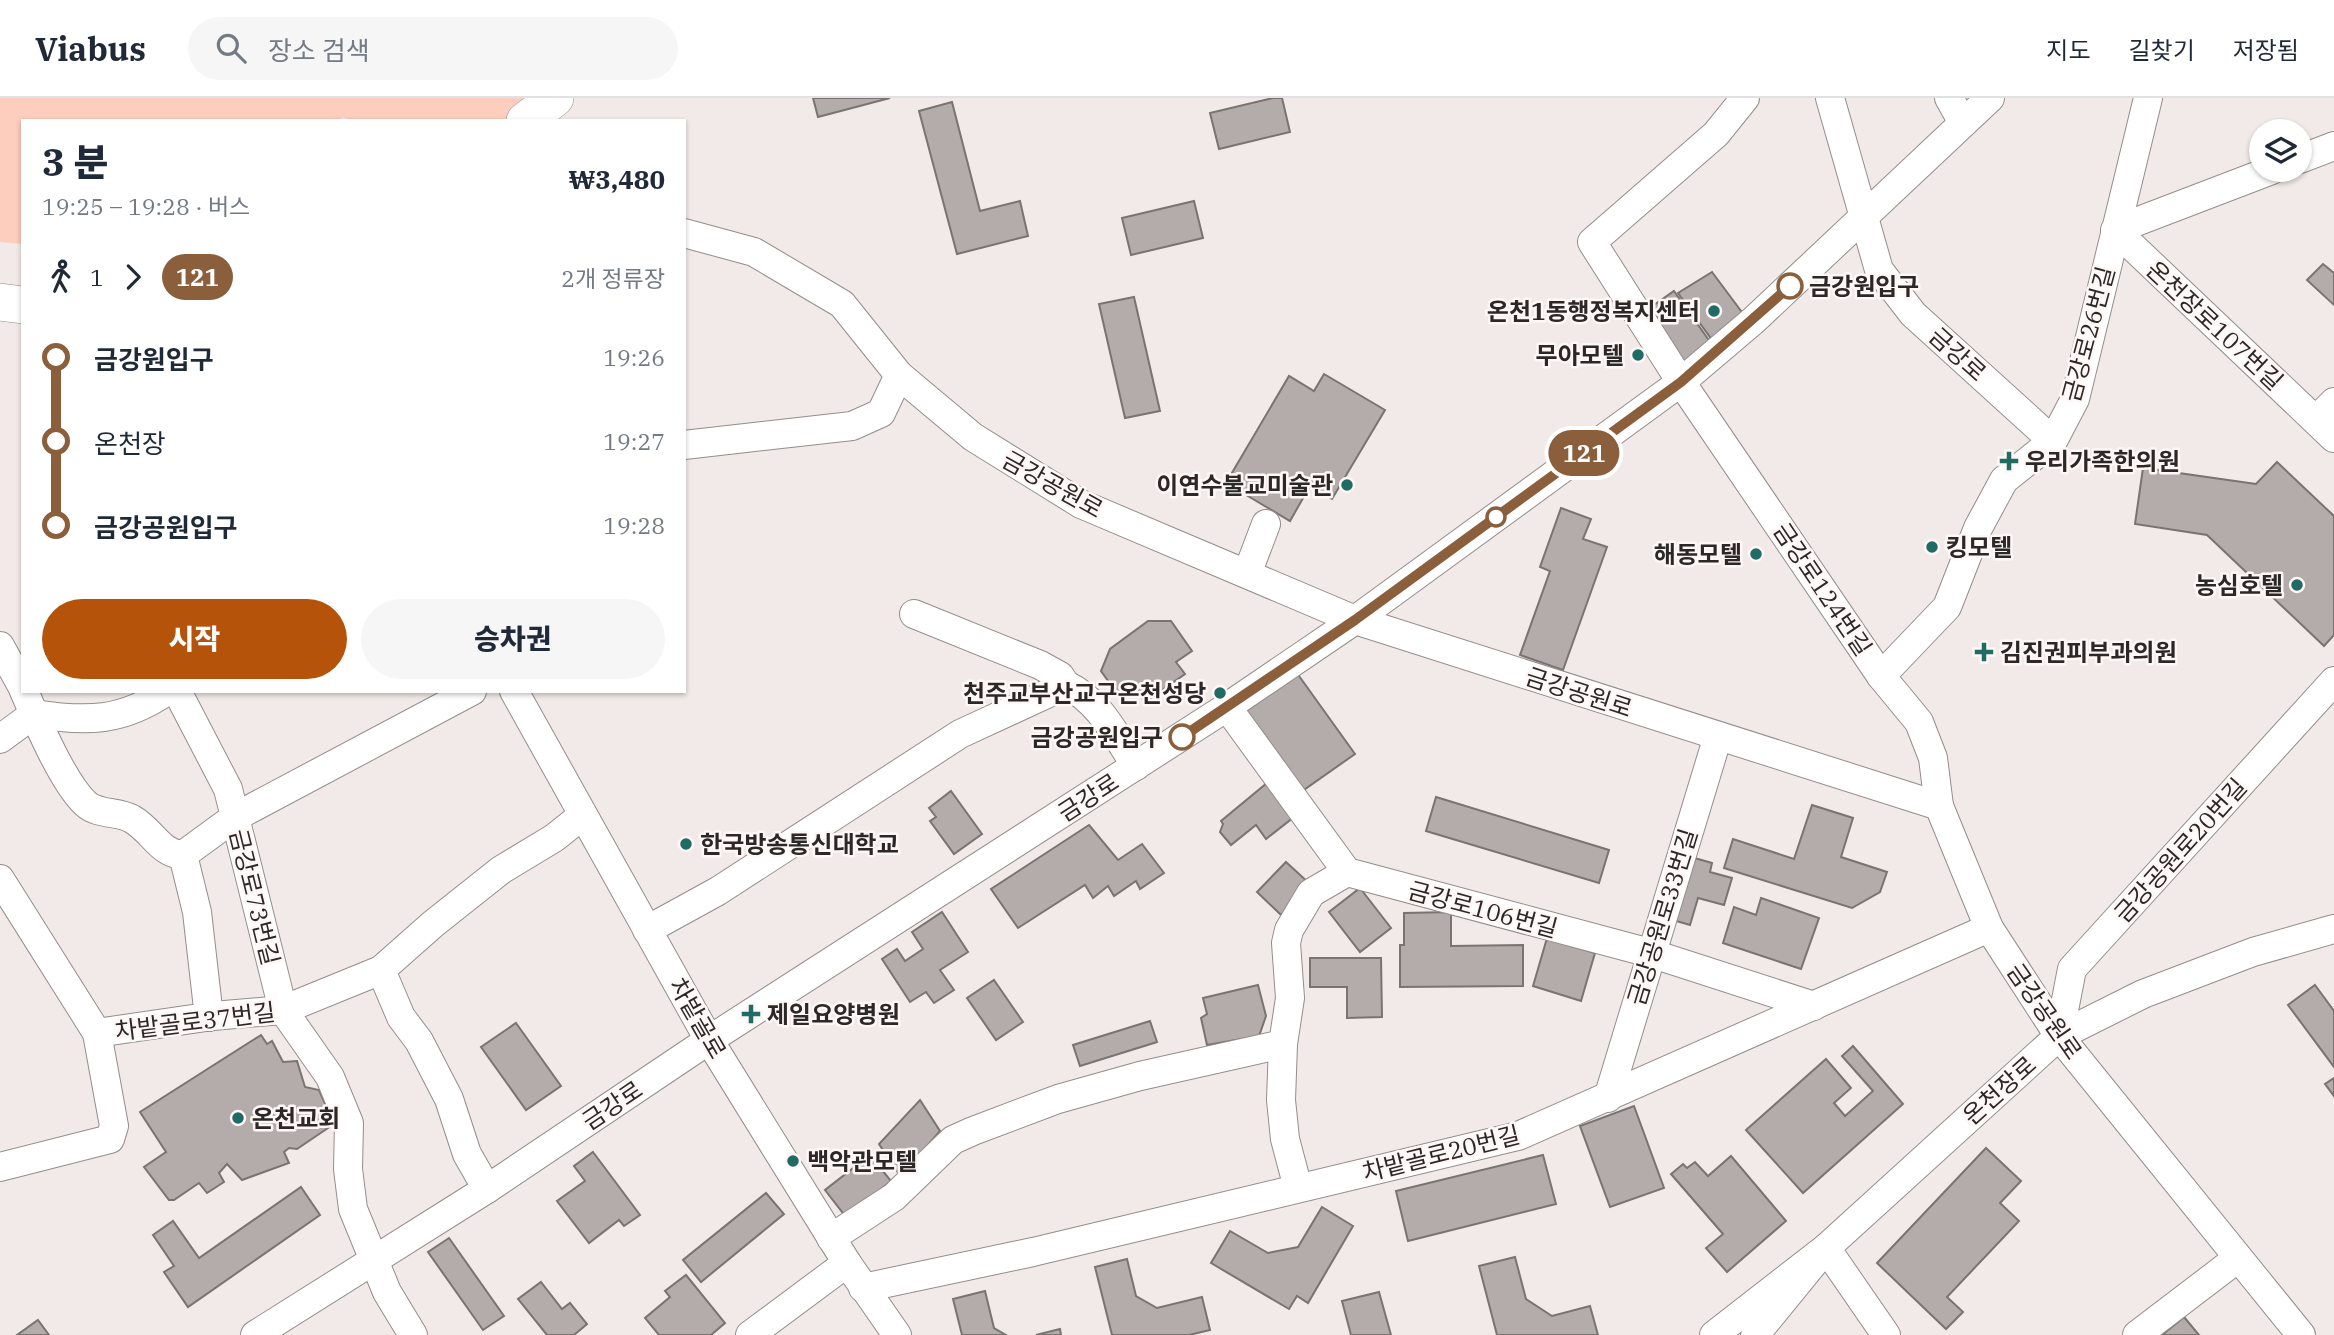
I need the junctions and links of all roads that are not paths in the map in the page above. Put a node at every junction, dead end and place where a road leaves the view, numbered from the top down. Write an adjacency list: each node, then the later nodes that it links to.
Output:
1 (556, 98): 7 (main road); 8 (street)
2 (1745, 98): 19 (street, 금강로124번길)
3 (1830, 98): 13 (street)
4 (1949, 98): 9 (street)
5 (1990, 98): 9 (street, 금강로)
6 (2148, 98): 14 (street, 금강로26번길)
7 (528, 119)
8 (565, 119)
9 (1963, 123): 13 (street, 금강로)
10 (2334, 146): 11 (street)
11 (2312, 154)
12 (2249, 179): 14 (street)
13 (1863, 217): 19 (street, 금강로); 21 (street, 금강로)
14 (2115, 230): 20 (street, 온천장로107번길); 21 (street, 금강로26번길)
15 (686, 234): 18 (street, 금강공원로)
16 (0, 302): 17 (main road)
17 (21, 305)
18 (899, 375): 22 (street); 24 (street, 금강공원로)
19 (1681, 382): 26 (street, 금강로); 28 (street, 금강로124번길)
20 (2328, 420)
21 (2053, 441): 28 (street, 금강로26번길)
22 (686, 445)
23 (1266, 524): 24 (street)
24 (1247, 574): 26 (street, 금강공원로)
25 (914, 614): 30 (street)
26 (1355, 620): 37 (street, 금강로); 38 (street, 금강공원로)
27 (0, 646): 31 (street)
28 (1881, 676): 41 (street, 금강로124번길)
29 (2334, 681): 57 (street, 금강공원로20번길)
30 (1066, 685): 40 (street); 50 (street)
31 (21, 686)
32 (164, 693): 36 (street)
33 (178, 693): 43 (street, 금강로73번길)
34 (468, 693): 43 (street)
35 (515, 693): 42 (street, 차밭골로)
36 (27, 698): 39 (street); 44 (street)
37 (1227, 708): 40 (street, 금강로); 45 (street)
38 (1718, 736): 41 (street, 금강공원로); 51 (street, 금강공원로33번길)
39 (0, 739)
40 (1136, 766): 58 (street, 금강로)
41 (1940, 806): 48 (street, 금강공원로)
42 (583, 815): 50 (street, 차밭골로); 52 (street, 차밭골로37번길)
43 (235, 817): 44 (street); 54 (street, 금강로73번길)
44 (183, 855): 55 (street)
45 (1347, 872): 51 (street, 금강로106번길); 59 (street)
46 (0, 879): 47 (street, 차밭골로37번길)
47 (8, 909): 56 (street, 차밭골로37번길)
48 (1989, 928): 53 (street, 차밭골로20번길); 57 (street, 금강공원로)
49 (2334, 929): 57 (street, 온천장로)
50 (647, 930): 58 (street, 차밭골로)
51 (1650, 953): 53 (street, 금강로106번길); 60 (street, 금강공원로33번길)
52 (382, 970): 54 (street, 차밭골로37번길); 63 (street)
53 (1814, 1006): 60 (street, 차밭골로20번길)
54 (284, 1010): 55 (street, 차밭골로37번길); 67 (street, 금강로73번길)
55 (209, 1017): 56 (street, 차밭골로37번길)
56 (97, 1033): 61 (street)
57 (2059, 1035): 65 (street, 온천장로); 66 (street, 금강공원로)
58 (709, 1040): 63 (street, 금강로); 64 (street, 차밭골로)
59 (1283, 1044): 62 (street); 64 (street)
60 (1608, 1098): 62 (street, 차밭골로20번길)
61 (0, 1167)
62 (1298, 1188): 69 (street, 차밭골로20번길)
63 (487, 1189): 67 (street, 금강로)
64 (831, 1238): 68 (street, 차밭골로)
65 (1826, 1248): 74 (street, 온천장로); 75 (street); 76 (street)
66 (2238, 1258): 77 (street); 78 (street, 금강공원로)
67 (375, 1261): 70 (street, 금강로73번길); 71 (street, 금강로)
68 (847, 1262): 69 (street, 차밭골로); 72 (street)
69 (863, 1288): 73 (street, 차밭골로)
70 (410, 1334)
71 (255, 1335)
72 (750, 1335)
73 (897, 1335)
74 (1714, 1335)
75 (1755, 1335)
76 (1886, 1335)
77 (2137, 1335)
78 (2301, 1335)

